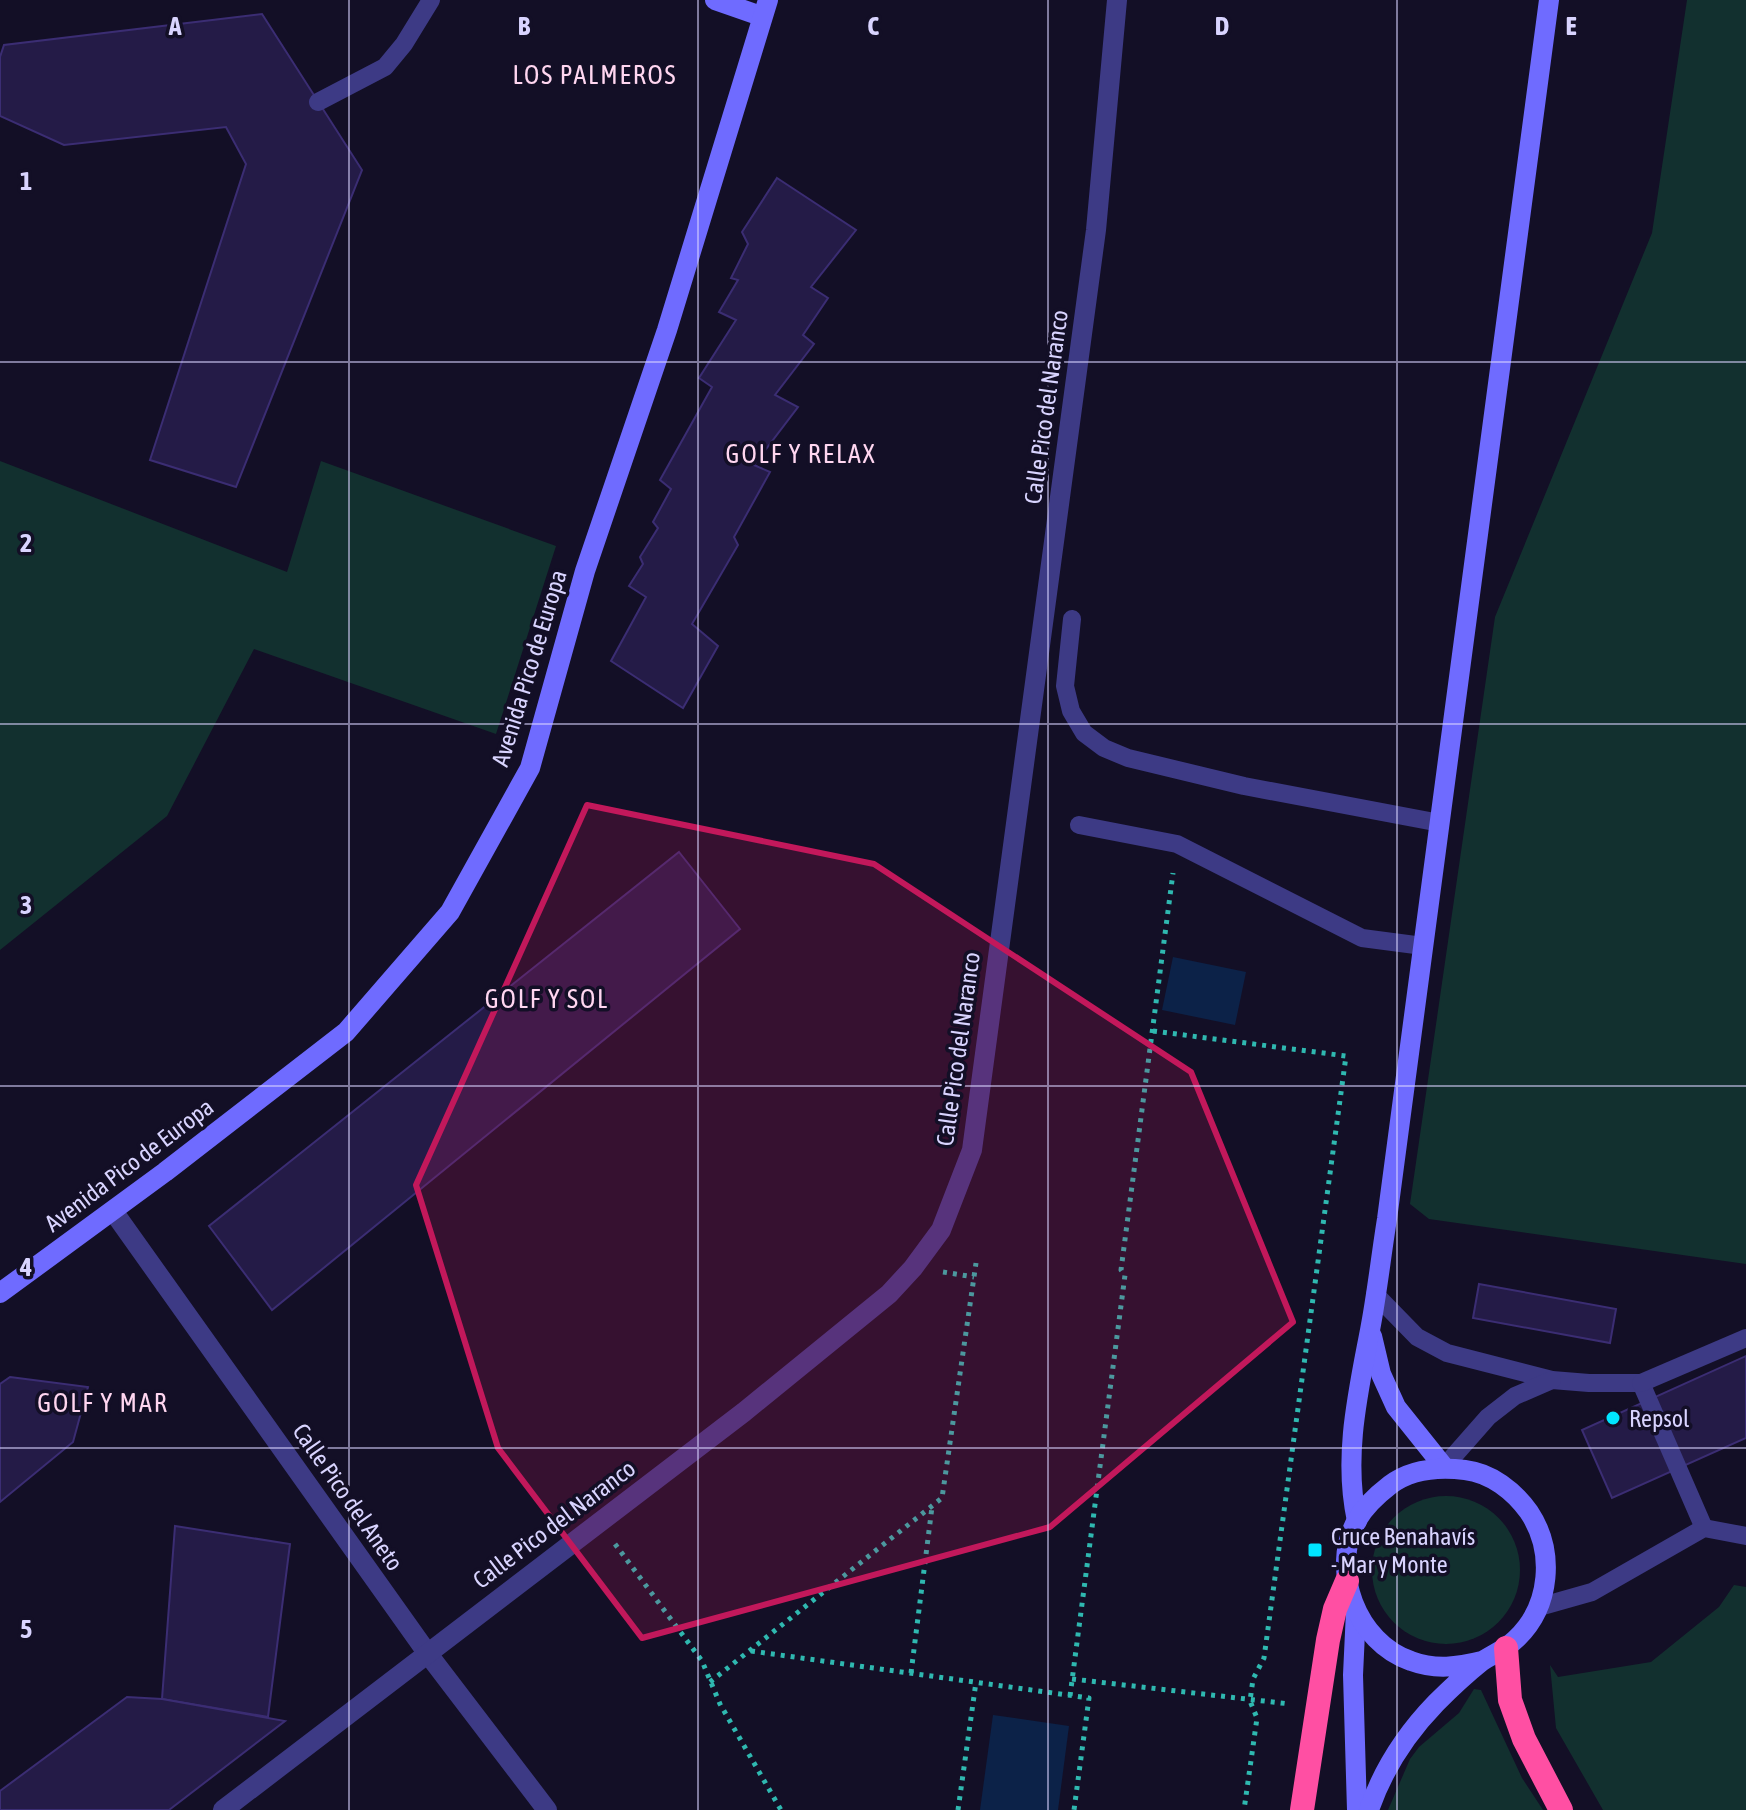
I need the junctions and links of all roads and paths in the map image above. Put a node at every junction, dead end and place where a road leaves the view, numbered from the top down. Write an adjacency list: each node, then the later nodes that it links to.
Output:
1 (431, 0): 6 (lane)
2 (715, 0): 5 (main road)
3 (1117, 0): 24 (street, Calle Pico del Naranco)
4 (1549, 0): 8 (main road)
5 (764, 8): 13 (main road, Avenida Pico de Europa)
6 (318, 102)
7 (1072, 619): 8 (lane)
8 (1440, 823): 11 (main road)
9 (1079, 825): 10 (lane)
10 (1177, 844): 11 (lane); 12 (path)
11 (1423, 946): 16 (main road)
12 (1153, 1031): 35 (path); 39 (path)
13 (113, 1211): 15 (main road, Avenida Pico de Europa); 32 (street, Calle Pico del Aneto)
14 (976, 1263): 22 (path)
15 (0, 1293)
16 (1375, 1294): 17 (main road); 19 (lane)
17 (1370, 1328): 21 (main road); 23 (main road)
18 (1746, 1338): 20 (lane)
19 (1552, 1380): 20 (lane); 21 (lane)
20 (1641, 1383): 25 (lane)
21 (1444, 1467): 23 (main road); 28 (main road)
22 (932, 1506): 31 (path); 34 (path)
23 (1357, 1521): 27 (main road)
24 (599, 1523): 32 (street, Calle Pico del Naranco); 36 (path)
25 (1704, 1528): 26 (lane); 28 (lane)
26 (1746, 1536)
27 (1347, 1581): 29 (main road); 47 (highway)
28 (1539, 1607): 30 (main road)
29 (1356, 1611): 33 (main road); 48 (main road)
30 (1506, 1648): 33 (main road); 50 (highway)
31 (750, 1651): 34 (path); 36 (path)
32 (428, 1654): 41 (street, Calle Pico del Naranco); 42 (street, Calle Pico del Aneto)
33 (1482, 1661): 49 (main road)
34 (911, 1673): 37 (path)
35 (1072, 1679): 38 (path); 39 (path)
36 (710, 1682): 43 (path)
37 (976, 1682): 38 (path); 44 (path)
38 (1070, 1696): 45 (path)
39 (1250, 1701): 40 (path); 46 (path)
40 (1264, 1702)
41 (223, 1810)
42 (547, 1810)
43 (781, 1810)
44 (958, 1810)
45 (1074, 1810)
46 (1244, 1810)
47 (1302, 1810)
48 (1357, 1810)
49 (1369, 1810)
50 (1561, 1810)

